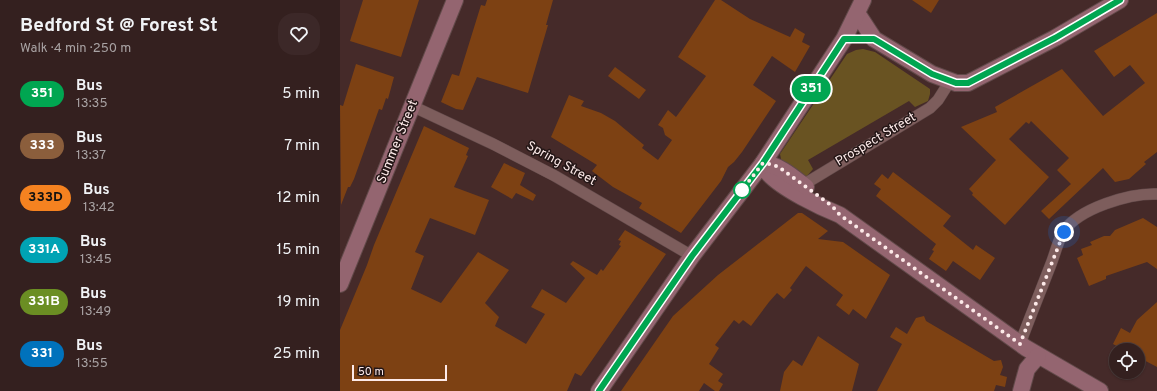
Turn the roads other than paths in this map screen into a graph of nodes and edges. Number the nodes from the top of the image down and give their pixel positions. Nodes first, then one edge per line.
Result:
1 (455, 0) edge
2 (1120, 0) edge
3 (860, 7) edge
4 (844, 39) junction
5 (874, 39) junction
6 (953, 82) junction
7 (412, 106) junction
8 (763, 163) junction
9 (800, 189) junction
10 (1157, 194) edge
11 (692, 256) junction
12 (340, 284) edge
13 (1020, 344) junction
14 (1038, 356) junction
15 (599, 391) edge
16 (1020, 391) edge
17 (1100, 391) edge

1 - 7 main road, Summer Street
2 - 6 main road
3 - 4 main road
3 - 5 main road
4 - 5 main road
4 - 8 main road
5 - 6 main road
6 - 9 street, Prospect Street
7 - 11 street, Spring Street
7 - 12 main road, Summer Street
8 - 9 main road
8 - 11 main road
9 - 13 main road
10 - 13 street
11 - 15 main road
13 - 14 main road
14 - 16 main road
14 - 17 main road

